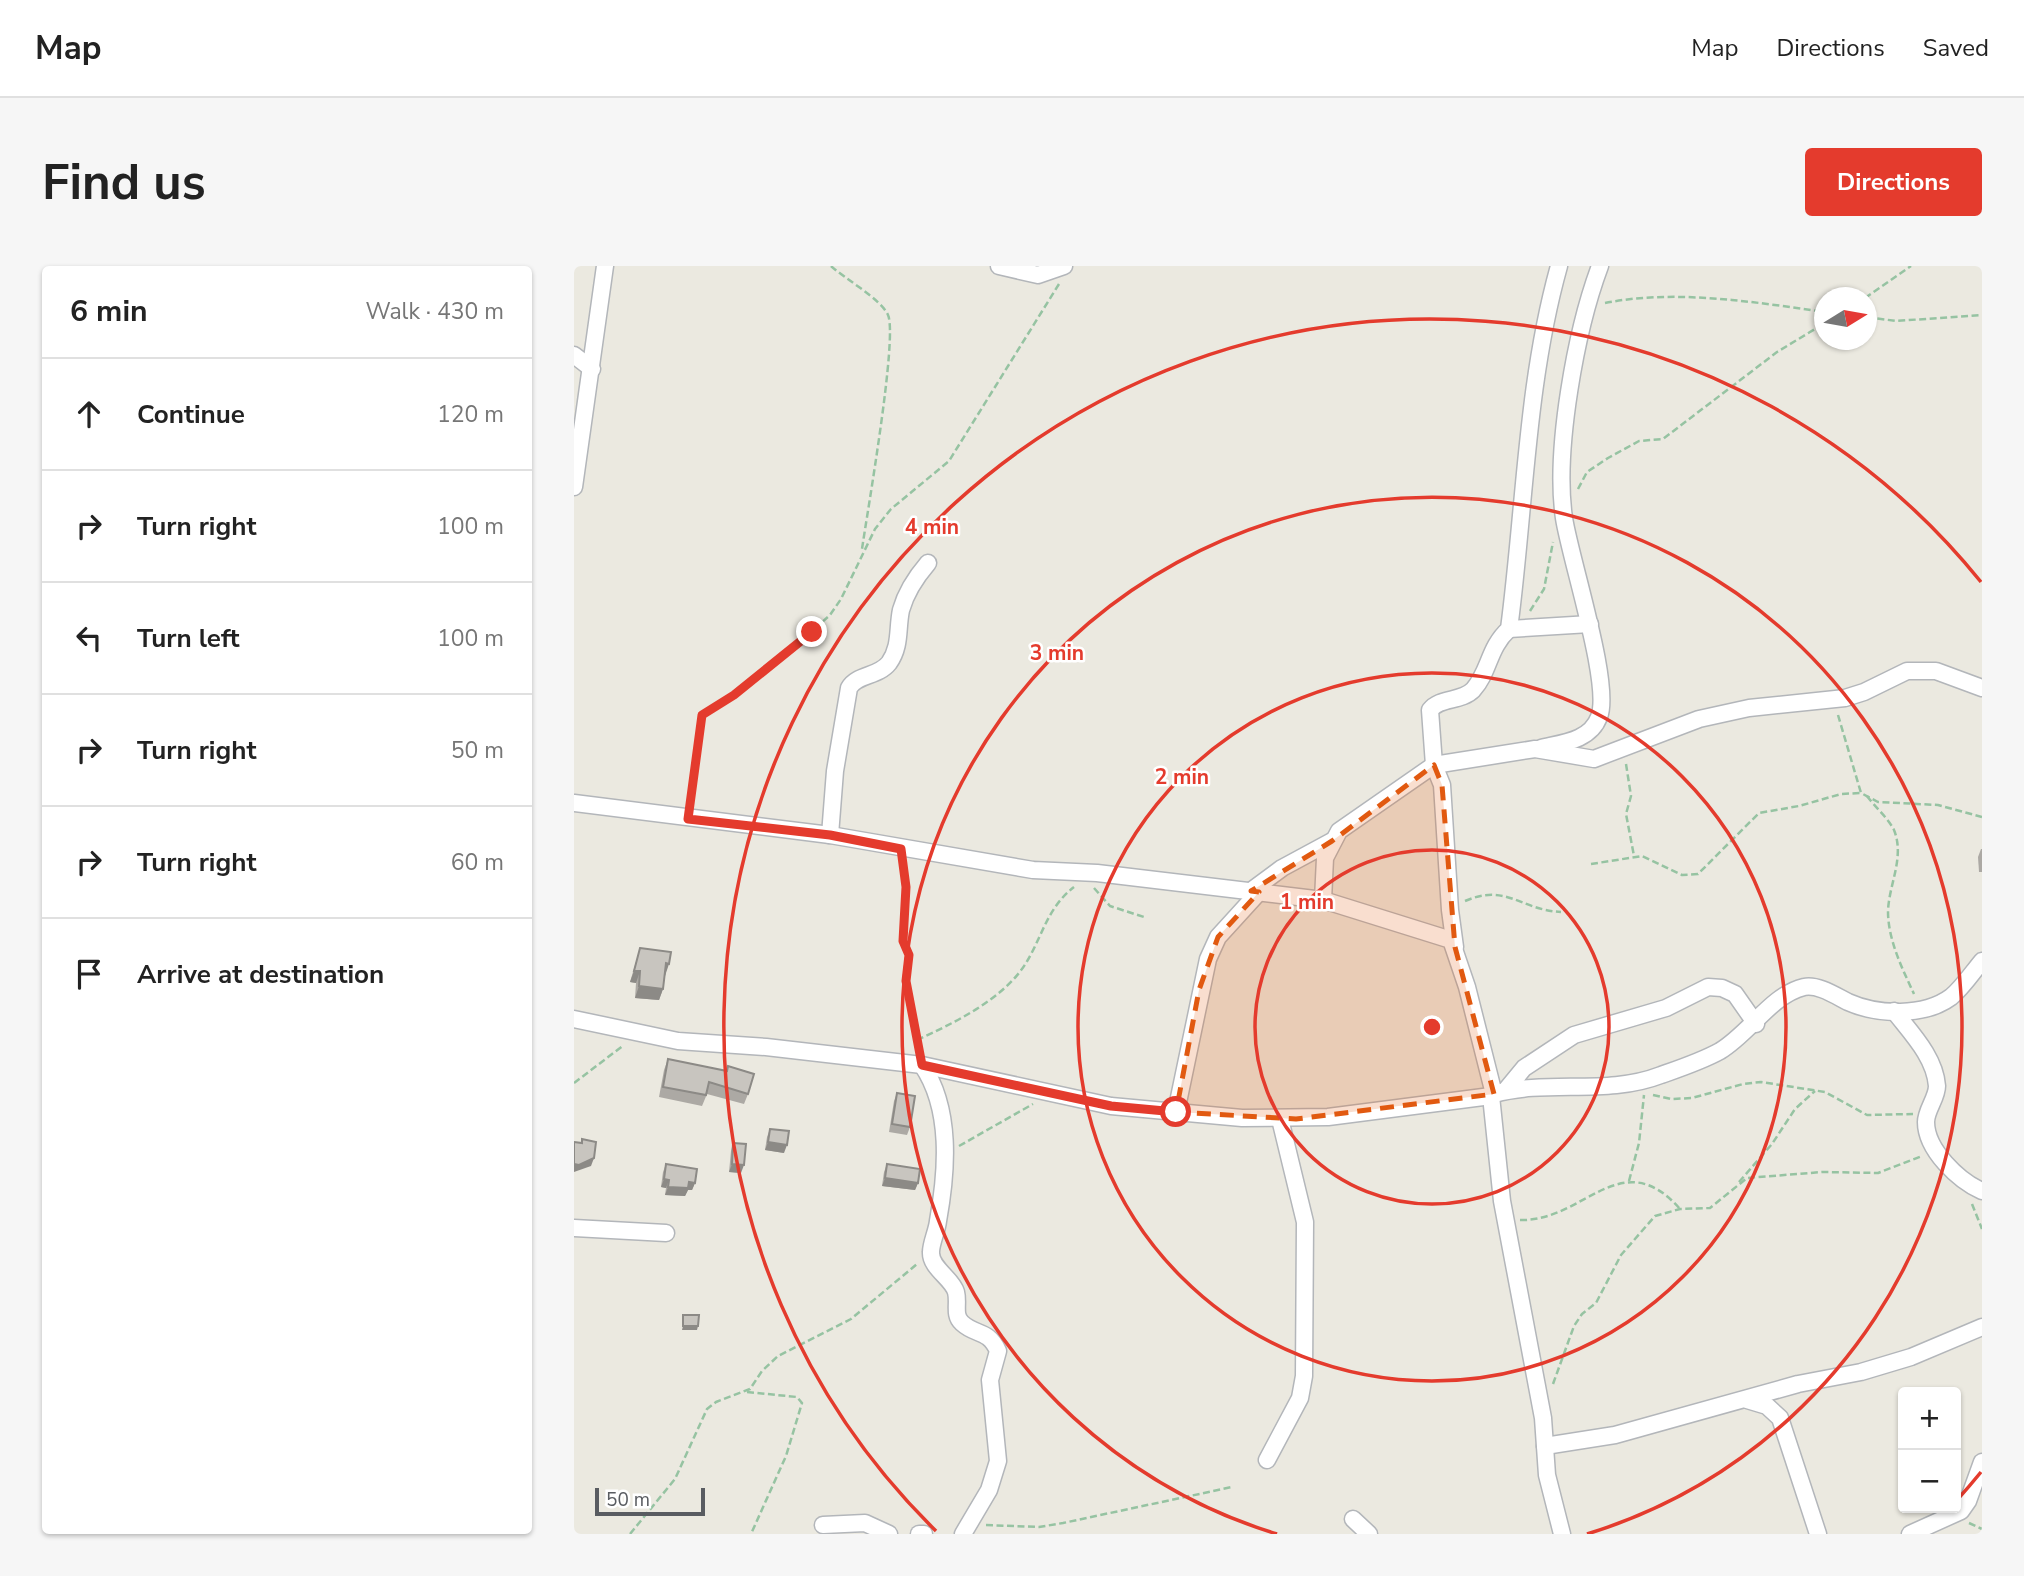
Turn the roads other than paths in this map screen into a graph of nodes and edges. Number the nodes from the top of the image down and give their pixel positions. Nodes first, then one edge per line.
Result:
1 (605, 266) edge
2 (999, 266) edge
3 (1559, 266) edge
4 (1600, 266) edge
5 (1064, 270) edge
6 (574, 355) edge
7 (592, 369) junction
8 (574, 487) edge
9 (928, 563) dead end
10 (1590, 624) junction
11 (1513, 628) junction
12 (1982, 688) edge
13 (1535, 750) junction
14 (1434, 765) junction
15 (574, 803) edge
16 (830, 835) junction
17 (1332, 841) junction
18 (1255, 891) junction
19 (1323, 900) junction
20 (1455, 947) junction
21 (1982, 961) edge
22 (1894, 1011) junction
23 (574, 1019) edge
24 (1756, 1024) junction
25 (922, 1065) junction
26 (1497, 1094) junction
27 (1176, 1112) junction
28 (1280, 1119) junction
29 (1982, 1191) edge
30 (574, 1228) edge
31 (666, 1233) dead end
32 (1982, 1327) edge
33 (1747, 1400) junction
34 (1545, 1446) junction
35 (1267, 1460) dead end
36 (1982, 1462) edge
37 (1353, 1519) dead end
38 (823, 1525) dead end
39 (966, 1529) edge
40 (889, 1534) edge
41 (919, 1534) edge
42 (924, 1534) edge
43 (1369, 1534) edge
44 (1562, 1534) edge
45 (1818, 1534) edge
46 (1910, 1534) edge

1 - 7 street
2 - 5 street
3 - 11 street
4 - 10 street
6 - 7 street
7 - 8 street
9 - 16 street
10 - 11 street
10 - 13 street
11 - 14 street
12 - 13 street
13 - 14 street
14 - 17 street
14 - 20 street
15 - 16 street
16 - 18 street
17 - 18 street
17 - 19 street
18 - 19 street
18 - 27 street
19 - 20 street
20 - 26 street
21 - 22 street
22 - 24 street
22 - 29 street
23 - 25 street
24 - 26 street
24 - 26 street
25 - 27 street
25 - 39 street
26 - 28 street
26 - 34 street
27 - 28 street
28 - 35 street
30 - 31 street
32 - 33 street
33 - 34 street
33 - 45 street
34 - 44 street
36 - 46 street
37 - 43 street
38 - 40 street
41 - 42 street

